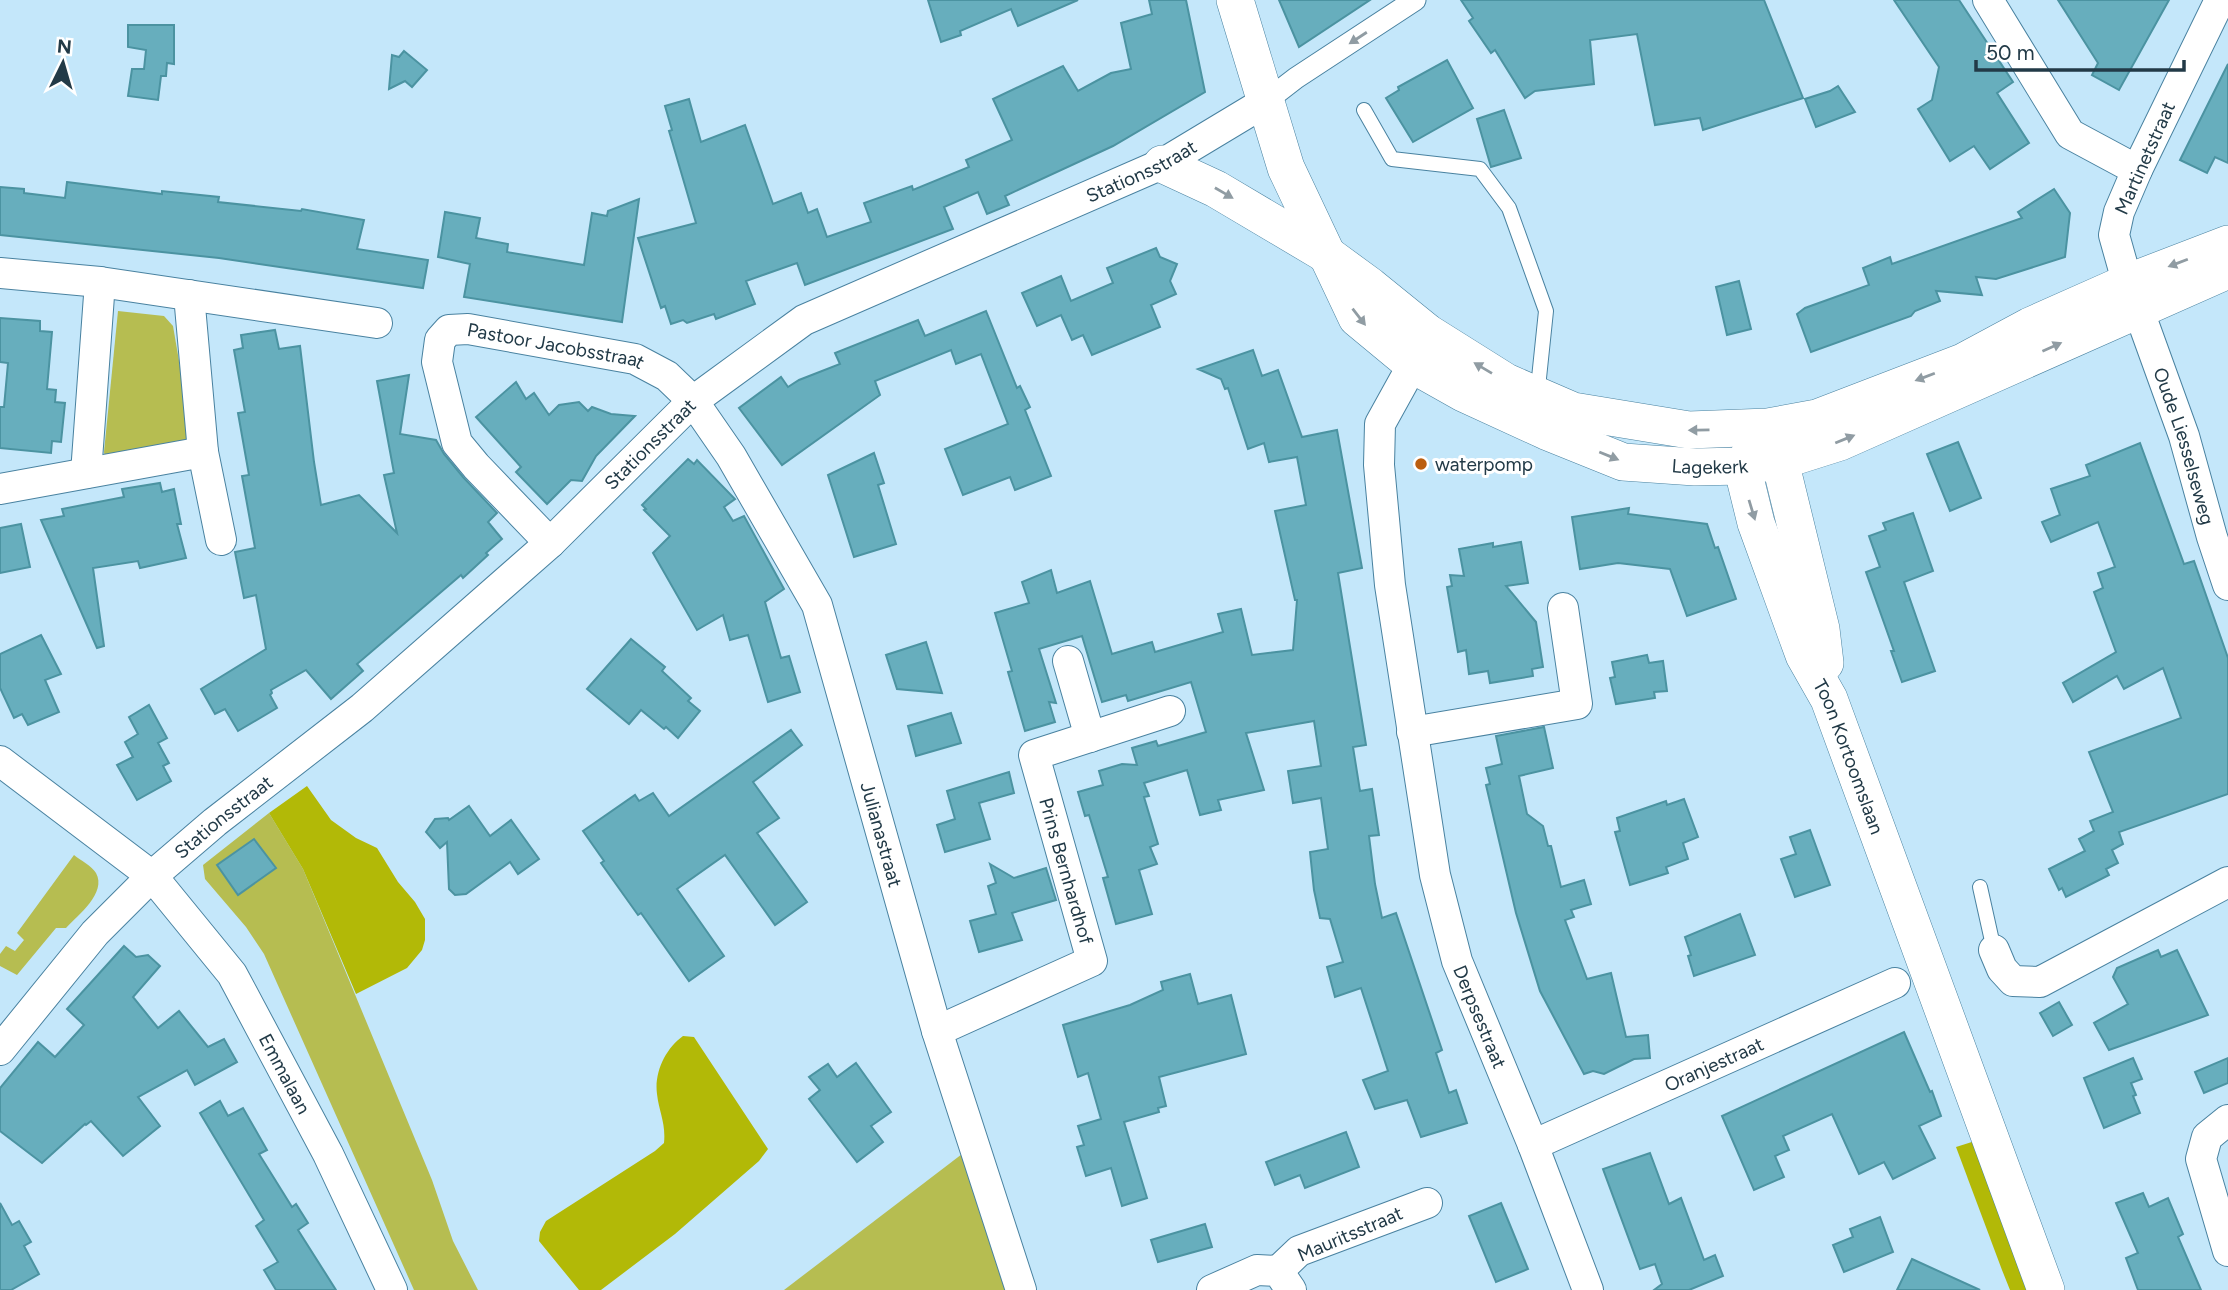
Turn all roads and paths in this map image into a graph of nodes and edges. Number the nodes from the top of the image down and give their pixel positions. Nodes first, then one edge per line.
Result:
1 (1235, 0) edge
2 (1415, 0) edge
3 (1987, 0) edge
4 (2220, 0) edge
5 (1265, 102) junction
6 (1364, 110) dead end
7 (1162, 164) junction
8 (2137, 170) junction
9 (2228, 244) edge
10 (1329, 256) junction
11 (2228, 270) edge
12 (0, 273) edge
13 (100, 282) junction
14 (189, 295) junction
15 (2134, 295) junction
16 (377, 323) dead end
17 (1415, 366) junction
18 (1534, 394) junction
19 (693, 401) junction
20 (1768, 426) junction
21 (203, 452) junction
22 (1780, 461) junction
23 (1742, 466) junction
24 (86, 473) junction
25 (0, 489) edge
26 (221, 540) dead end
27 (550, 543) junction
28 (2228, 586) edge
29 (1563, 608) dead end
30 (1068, 662) dead end
31 (1829, 699) junction
32 (1170, 711) dead end
33 (1412, 732) junction
34 (1090, 737) junction
35 (0, 761) edge
36 (152, 876) junction
37 (2228, 882) edge
38 (1980, 887) dead end
39 (1994, 950) joint
40 (1895, 983) dead end
41 (937, 1031) junction
42 (0, 1050) edge
43 (2228, 1120) edge
44 (1533, 1145) junction
45 (1427, 1203) dead end
46 (2228, 1251) edge
47 (1284, 1280) edge
48 (392, 1290) edge
49 (1021, 1290) edge
50 (1212, 1290) edge
51 (1588, 1290) edge
52 (2046, 1290) edge

1 - 5 street, Lagekerk
2 -> 5 street, Stationsstraat
3 - 8 street
4 - 8 street, Martinetstraat
5 - 7 street, Stationsstraat
5 - 10 street, Lagekerk
6 - 18 lane
7 -> 10 street
7 - 19 street, Stationsstraat
8 - 15 street, Martinetstraat
9 -> 15 street
10 -> 17 street, Lagekerk
18 -> 10 street, Lagekerk
11 - 15 street
12 - 13 street
13 - 14 street
13 - 24 street
14 - 16 street
14 - 21 street
15 -> 20 street, Lagekerk
22 -> 15 street, Lagekerk
15 - 28 street, Oude Liesselseweg
17 -> 23 street, Lagekerk
17 - 33 street, Derpsestraat
20 -> 18 street, Lagekerk
19 - 27 street, Stationsstraat
19 - 27 street, Pastoor Jacobsstraat
19 - 41 street, Julianastraat
20 - 22 street
20 - 23 street
21 - 24 street
21 - 26 street
22 - 23 street, Lagekerk
22 - 31 street
23 -> 31 street, Toon Kortoomslaan
24 - 25 street
27 - 36 street, Stationsstraat
29 - 33 street
30 - 34 street
31 - 52 street, Toon Kortoomslaan
32 - 34 street, Prins Bernhardhof
33 - 44 street, Derpsestraat
34 - 41 street, Prins Bernhardhof
35 - 36 street, Emmalaan
36 - 42 street, Stationsstraat
36 - 48 street, Emmalaan
37 - 39 street
38 - 39 lane
40 - 44 street, Oranjestraat
41 - 49 street, Julianastraat
43 - 46 street
44 - 51 street, Derpsestraat
45 - 47 street, Mauritsstraat
47 - 50 street, Mauritsstraat

